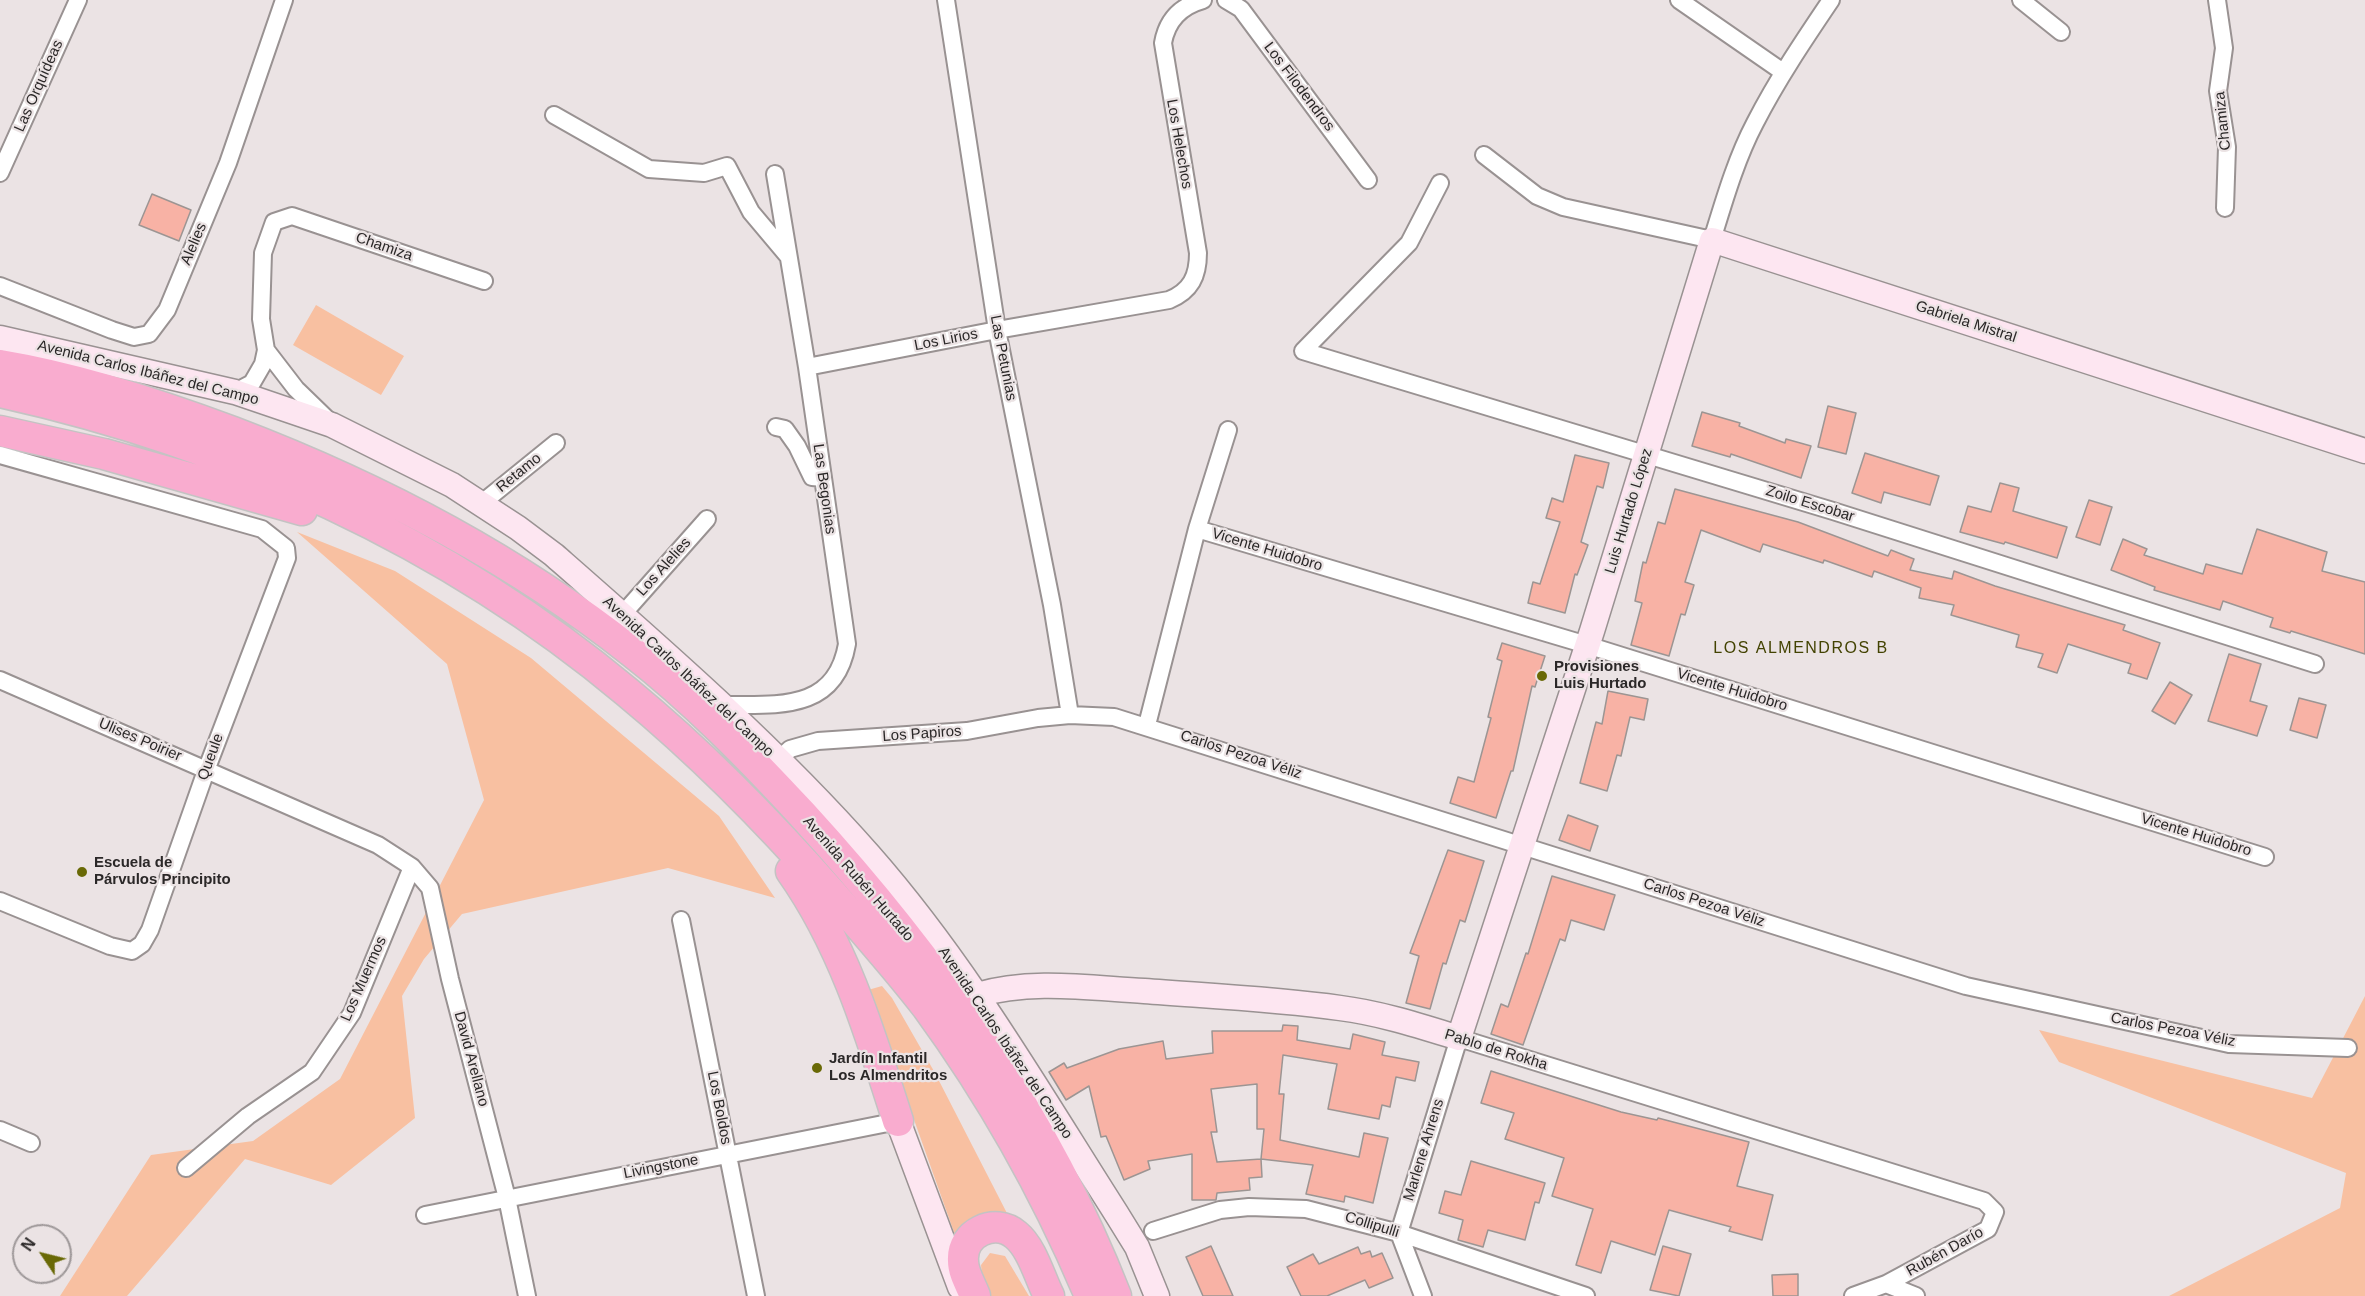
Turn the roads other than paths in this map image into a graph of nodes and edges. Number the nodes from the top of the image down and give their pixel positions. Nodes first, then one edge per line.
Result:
1 (78, 0) edge
2 (284, 0) edge
3 (946, 0) edge
4 (1203, 0) edge
5 (1226, 0) edge
6 (1679, 0) edge
7 (1831, 0) edge
8 (2021, 0) edge
9 (2217, 0) edge
10 (2061, 32) dead end
11 (1783, 72) junction
12 (554, 116) dead end
13 (1484, 155) dead end
14 (0, 173) edge
15 (775, 174) dead end
16 (1368, 180) dead end
17 (1440, 183) dead end
18 (2225, 208) dead end
19 (1712, 240) junction
20 (788, 256) junction
21 (484, 281) dead end
22 (0, 286) edge
23 (1189, 288) joint
24 (997, 330) junction
25 (0, 338) edge
26 (266, 350) junction
27 (0, 365) edge
28 (807, 367) junction
29 (0, 392) edge
30 (235, 392) junction
31 (332, 425) junction
32 (776, 427) dead end
33 (1228, 430) dead end
34 (0, 431) edge
35 (556, 443) dead end
36 (2365, 451) edge
37 (1646, 453) junction
38 (0, 455) edge
39 (823, 478) junction
40 (482, 503) junction
41 (707, 519) dead end
42 (1197, 529) junction
43 (428, 556) junction
44 (490, 556) joint
45 (622, 615) junction
46 (1587, 645) junction
47 (2315, 664) dead end
48 (0, 681) edge
49 (718, 705) junction
50 (1070, 715) junction
51 (1147, 725) junction
52 (778, 760) junction
53 (207, 768) junction
54 (717, 772) junction
55 (378, 845) joint
56 (1522, 845) junction
57 (2265, 857) dead end
58 (412, 867) junction
59 (0, 901) edge
60 (681, 920) dead end
61 (977, 995) junction
62 (1459, 1038) junction
63 (2348, 1048) dead end
64 (898, 1121) junction
65 (0, 1130) edge
66 (31, 1143) dead end
67 (728, 1154) junction
68 (186, 1168) dead end
69 (507, 1198) junction
70 (1995, 1212) joint
71 (425, 1215) dead end
72 (1153, 1231) dead end
73 (1399, 1233) junction
74 (1886, 1284) junction
75 (527, 1296) edge
76 (756, 1296) edge
77 (963, 1296) edge
78 (975, 1296) edge
79 (1049, 1296) edge
80 (1090, 1296) edge
81 (1116, 1296) edge
82 (1157, 1296) edge
83 (1423, 1296) edge
84 (1586, 1296) edge
85 (1853, 1296) edge
86 (1916, 1296) edge

1 - 14 street, Las Orquídeas
2 - 22 street, Alelies
3 - 24 street, Las Petunias
4 - 23 street, Los Helechos
5 - 16 street, Los Filodendros
6 - 11 street
7 - 11 street, Luis Hurtado López
8 - 10 street
9 - 18 street, Chamiza
11 - 19 street, Luis Hurtado López
12 - 20 street
13 - 19 street, Gabriela Mistral
15 - 20 street, Las Begonias
17 - 37 street, Zoilo Escobar
19 - 36 street, Gabriela Mistral
19 - 37 street, Luis Hurtado López
20 - 28 street, Las Begonias
21 - 26 street, Chamiza
23 - 24 street, Los Lirios
24 - 28 street, Los Lirios
24 - 50 street, Las Petunias
25 - 30 street, Avenida Carlos Ibáñez del Campo
26 - 30 street
26 - 31 street
27 - 44 highway, Avenida Carlos Ibáñez del Campo
28 - 39 street, Las Begonias
29 - 43 highway
30 - 31 street, Avenida Carlos Ibáñez del Campo
31 - 40 street, Avenida Carlos Ibáñez del Campo
32 - 39 street
33 - 42 street
34 - 43 highway
35 - 40 street, Retamo
37 - 46 street, Luis Hurtado López
37 - 47 street, Zoilo Escobar
38 - 53 street, Queule
39 - 49 street, Las Begonias
40 - 45 street, Avenida Carlos Ibáñez del Campo
41 - 45 street, Los Alelies
42 - 46 street, Vicente Huidobro
42 - 51 street
43 - 54 highway, Avenida Rubén Hurtado
44 - 81 highway, Avenida Rubén Hurtado
45 - 49 street, Avenida Carlos Ibáñez del Campo
46 - 56 street, Luis Hurtado López
46 - 57 street, Vicente Huidobro
48 - 53 street, Ulises Poirier
49 - 52 street, Avenida Carlos Ibáñez del Campo
50 - 51 street, Carlos Pezoa Véliz
50 - 52 street, Los Papiros
51 - 56 street, Carlos Pezoa Véliz
52 - 61 street, Avenida Carlos Ibáñez del Campo
53 - 55 street, Ulises Poirier
53 - 59 street, Queule
54 - 64 highway
54 - 80 highway, Avenida Rubén Hurtado
55 - 58 street, David Arellano
56 - 62 street, Luis Hurtado López
56 - 63 street, Carlos Pezoa Véliz
58 - 68 street, Los Muermos
58 - 69 street, David Arellano
60 - 67 street, Los Boldos
61 - 62 street, Pablo de Rokha
61 - 82 street, Avenida Carlos Ibáñez del Campo
62 - 70 street, Pablo de Rokha
62 - 73 street, Marlene Ahrens
64 - 67 street, Livingstone
64 - 77 street
65 - 66 street
67 - 69 street, Livingstone
67 - 76 street, Los Boldos
69 - 71 street, Livingstone
69 - 75 street, David Arellano
70 - 74 street, Rubén Darío
72 - 73 street, Collipulli
73 - 83 street
73 - 84 street, Collipulli
74 - 85 street, Rubén Darío
74 - 86 street
78 - 79 highway

